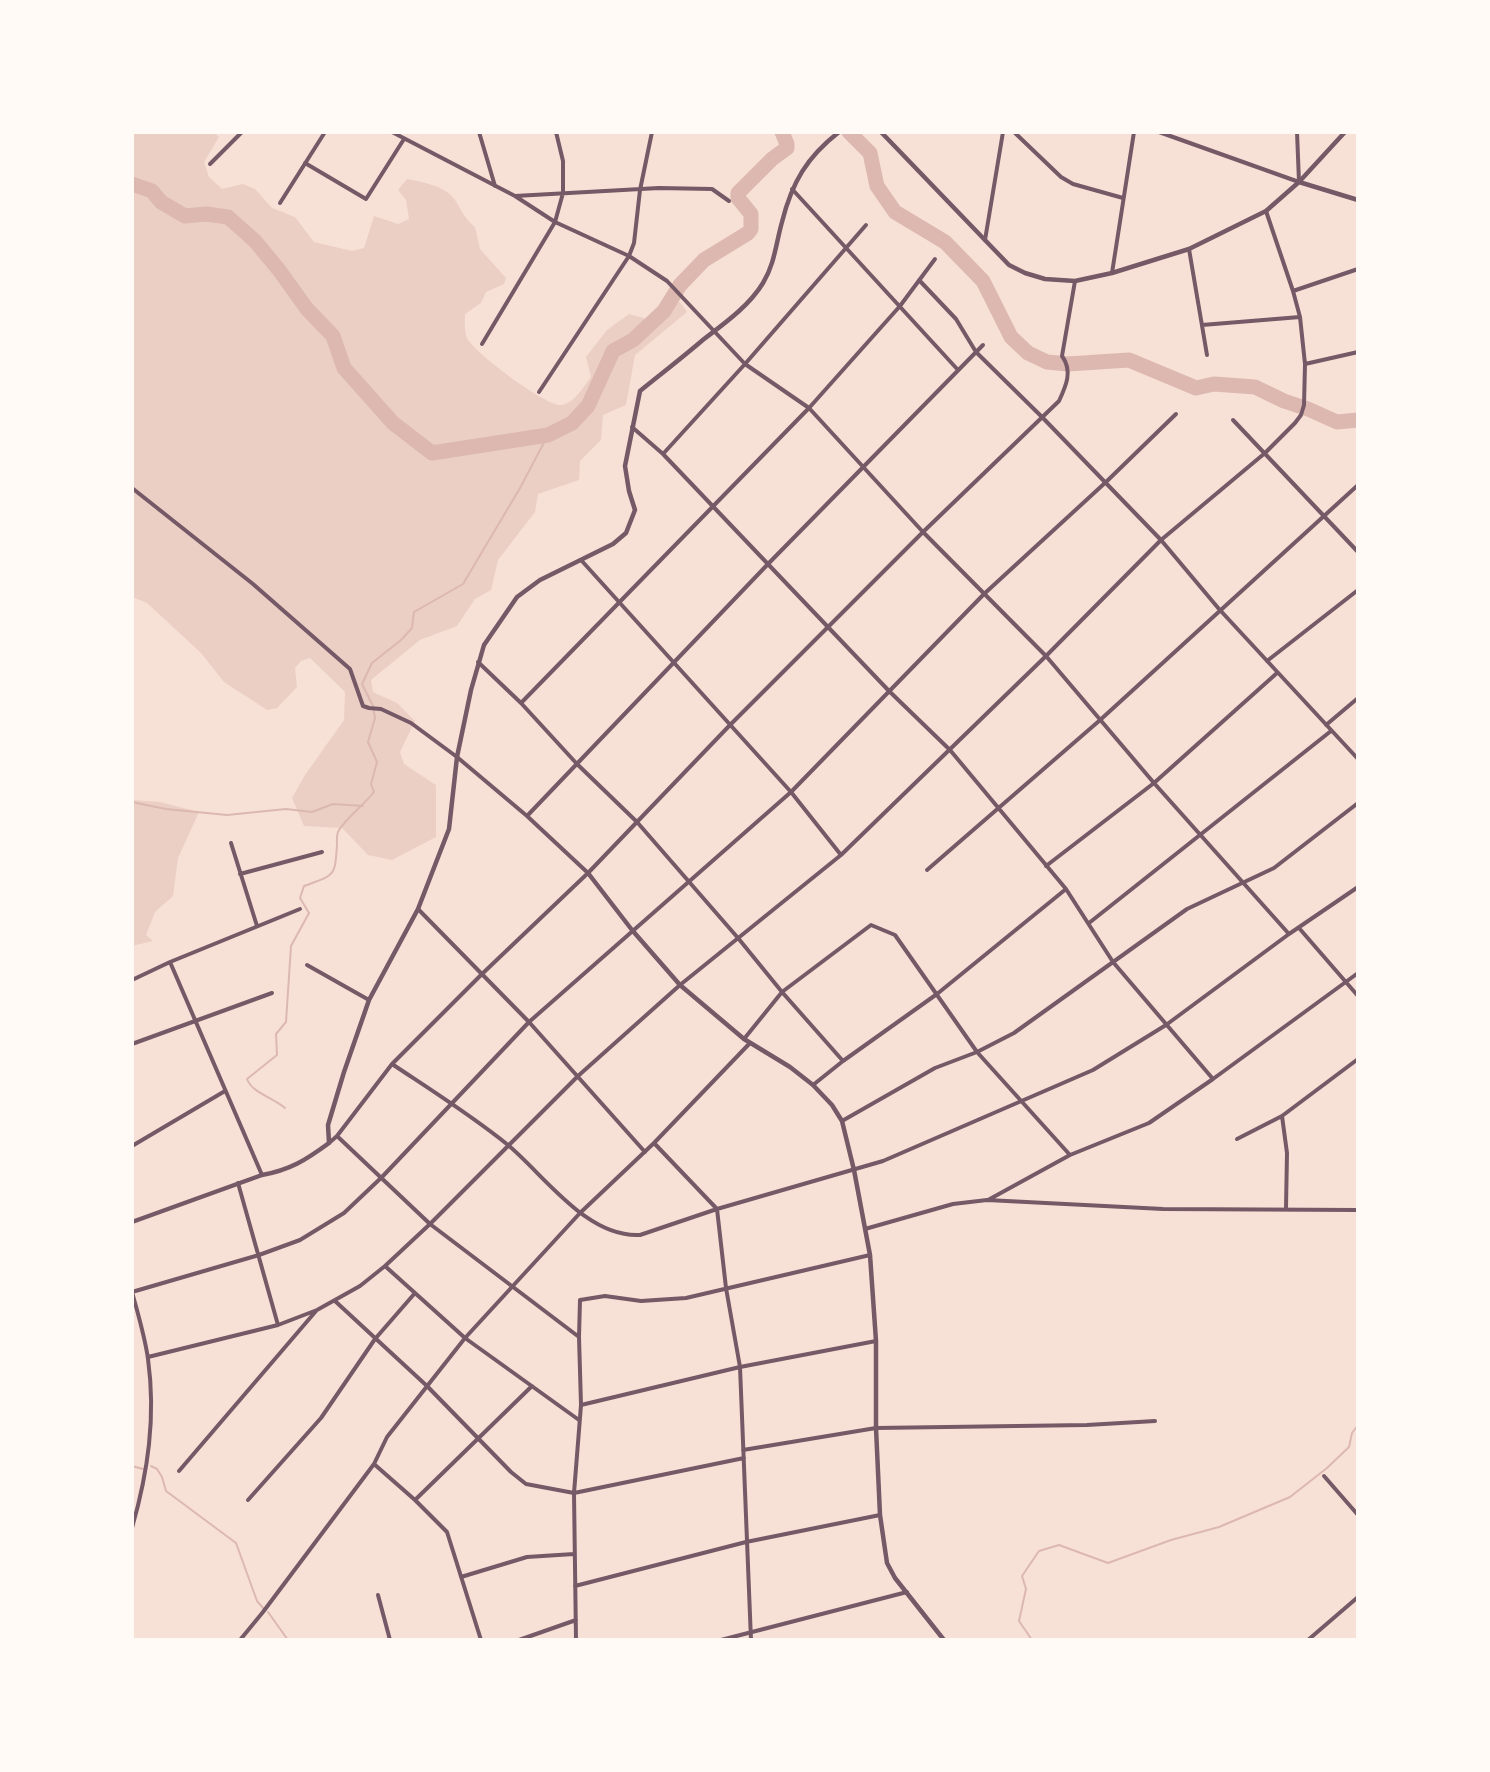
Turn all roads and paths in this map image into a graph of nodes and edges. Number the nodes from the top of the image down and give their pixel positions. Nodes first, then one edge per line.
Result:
1 (242, 132) edge
2 (326, 132) edge
3 (392, 132) edge
4 (479, 132) edge
5 (556, 132) edge
6 (652, 132) edge
7 (839, 132) edge
8 (1003, 132) edge
9 (1014, 132) edge
10 (1134, 132) edge
11 (1159, 132) edge
12 (1297, 132) edge
13 (1344, 132) edge
14 (884, 133) edge
15 (404, 140) junction
16 (305, 163) junction
17 (210, 164) dead end
18 (1299, 182) junction
19 (495, 186) junction
20 (791, 189) junction
21 (640, 190) junction
22 (563, 193) junction
23 (515, 196) junction
24 (1123, 198) junction
25 (1358, 200) edge
26 (729, 201) dead end
27 (280, 203) dead end
28 (1266, 211) junction
29 (555, 222) junction
30 (866, 225) dead end
31 (985, 240) junction
32 (845, 249) junction
33 (1189, 249) junction
34 (629, 256) junction
35 (935, 259) dead end
36 (1358, 269) edge
37 (1112, 273) junction
38 (919, 280) junction
39 (1076, 281) junction
40 (1293, 291) junction
41 (900, 306) junction
42 (1300, 317) junction
43 (1202, 325) junction
44 (715, 331) junction
45 (482, 344) dead end
46 (983, 345) dead end
47 (976, 352) junction
48 (1358, 352) edge
49 (1207, 355) dead end
50 (745, 364) junction
51 (1305, 364) junction
52 (958, 370) junction
53 (539, 392) dead end
54 (809, 408) junction
55 (1176, 414) dead end
56 (1042, 417) junction
57 (1233, 420) dead end
58 (632, 426) junction
59 (1265, 453) junction
60 (663, 454) junction
61 (863, 467) junction
62 (1106, 482) junction
63 (1358, 485) edge
64 (132, 488) edge
65 (713, 506) junction
66 (1325, 515) junction
67 (923, 532) junction
68 (1161, 540) junction
69 (1358, 552) edge
70 (581, 560) junction
71 (768, 564) junction
72 (1358, 590) edge
73 (984, 594) junction
74 (620, 602) junction
75 (1219, 609) junction
76 (829, 627) junction
77 (1046, 656) junction
78 (1267, 661) junction
79 (478, 662) junction
80 (673, 664) junction
81 (1277, 673) junction
82 (889, 691) junction
83 (1358, 698) edge
84 (521, 703) junction
85 (1099, 721) junction
86 (730, 725) junction
87 (1326, 725) junction
88 (1331, 731) junction
89 (950, 750) junction
90 (457, 757) junction
91 (1358, 759) edge
92 (577, 764) junction
93 (1154, 783) junction
94 (791, 792) junction
95 (1358, 803) edge
96 (999, 807) junction
97 (527, 816) junction
98 (637, 822) junction
99 (1199, 835) junction
100 (231, 843) dead end
101 (322, 852) dead end
102 (841, 855) junction
103 (1046, 866) junction
104 (927, 870) dead end
105 (588, 873) junction
106 (240, 874) junction
107 (690, 881) junction
108 (1243, 884) junction
109 (1358, 887) edge
110 (1066, 890) junction
111 (300, 909) dead end
112 (418, 909) junction
113 (1089, 923) junction
114 (257, 926) junction
115 (1299, 928) junction
116 (632, 930) junction
117 (1289, 934) junction
118 (738, 938) junction
119 (170, 962) junction
120 (1113, 962) junction
121 (307, 965) dead end
122 (1358, 973) edge
123 (482, 974) junction
124 (132, 980) edge
125 (1346, 982) junction
126 (680, 985) junction
127 (782, 992) junction
128 (272, 993) dead end
129 (937, 994) junction
130 (1358, 996) edge
131 (369, 1000) junction
132 (195, 1021) junction
133 (529, 1022) junction
134 (1166, 1025) junction
135 (744, 1039) junction
136 (750, 1043) junction
137 (132, 1044) edge
138 (977, 1052) junction
139 (1358, 1059) edge
140 (843, 1061) junction
141 (392, 1064) junction
142 (578, 1076) junction
143 (1213, 1079) junction
144 (813, 1085) junction
145 (225, 1091) junction
146 (1022, 1102) junction
147 (451, 1103) junction
148 (1282, 1116) junction
149 (842, 1121) junction
150 (337, 1136) junction
151 (1237, 1138) dead end
152 (329, 1143) junction
153 (654, 1143) junction
154 (132, 1146) edge
155 (509, 1146) junction
156 (645, 1152) junction
157 (1070, 1155) junction
158 (854, 1170) junction
159 (262, 1175) junction
160 (382, 1176) junction
161 (238, 1183) junction
162 (987, 1200) junction
163 (1286, 1208) junction
164 (717, 1209) junction
165 (1358, 1210) edge
166 (580, 1213) junction
167 (132, 1222) edge
168 (430, 1224) junction
169 (865, 1229) junction
170 (259, 1255) junction
171 (870, 1256) junction
172 (384, 1266) junction
173 (512, 1287) junction
174 (726, 1288) junction
175 (132, 1292) edge
176 (415, 1293) junction
177 (334, 1301) junction
178 (317, 1310) junction
179 (135, 1313) edge
180 (278, 1325) junction
181 (579, 1337) junction
182 (465, 1338) junction
183 (375, 1339) junction
184 (876, 1341) junction
185 (148, 1358) junction
186 (740, 1367) junction
187 (427, 1386) junction
188 (532, 1386) junction
189 (580, 1405) junction
190 (580, 1420) junction
191 (1155, 1420) dead end
192 (876, 1428) junction
193 (479, 1439) junction
194 (743, 1450) junction
195 (744, 1458) junction
196 (374, 1464) junction
197 (179, 1471) dead end
198 (1324, 1476) dead end
199 (573, 1493) junction
200 (248, 1500) dead end
201 (415, 1500) junction
202 (1356, 1508) edge
203 (880, 1515) junction
204 (1358, 1515) edge
205 (132, 1528) edge
206 (746, 1542) junction
207 (574, 1554) junction
208 (461, 1577) junction
209 (575, 1586) junction
210 (907, 1592) junction
211 (378, 1595) dead end
212 (1358, 1597) edge
213 (576, 1620) junction
214 (751, 1634) junction
215 (240, 1640) edge
216 (390, 1640) edge
217 (481, 1640) edge
218 (519, 1640) edge
219 (576, 1640) edge
220 (721, 1640) edge
221 (751, 1640) edge
222 (944, 1640) edge
223 (1308, 1640) edge

1 - 17 street
2 - 16 street
3 - 15 street
4 - 19 street
5 - 22 street
6 - 21 street
7 - 20 street
8 - 31 street
9 - 24 street
10 - 24 street
11 - 18 street
12 - 18 street
13 - 18 street
14 - 31 street
15 - 16 street
15 - 19 street
16 - 27 street
18 - 25 street
18 - 28 street
19 - 23 street
20 - 32 street
20 - 44 street
21 - 22 street
21 - 26 street
21 - 34 street
22 - 23 street
22 - 29 street
23 - 29 street
24 - 37 street
28 - 33 street
28 - 40 street
29 - 34 street
29 - 45 street
30 - 32 street
31 - 39 street
32 - 41 street
32 - 50 street
33 - 37 street
33 - 43 street
34 - 44 street
34 - 53 street
35 - 38 street
36 - 40 street
37 - 39 street
38 - 41 street
38 - 47 street
39 - 56 street
40 - 42 street
41 - 52 street
41 - 54 street
42 - 43 street
42 - 51 street
43 - 49 street
44 - 50 street
44 - 58 street
46 - 47 street
47 - 52 street
47 - 56 street
48 - 51 street
50 - 54 street
50 - 60 street
51 - 59 street
52 - 61 street
54 - 61 street
54 - 65 street
55 - 62 street
56 - 62 street
56 - 67 street
57 - 59 street
58 - 60 street
58 - 70 street
59 - 66 street
59 - 68 street
60 - 65 street
61 - 67 street
61 - 71 street
62 - 68 street
62 - 73 street
63 - 66 street
64 - 90 street
65 - 71 street
65 - 74 street
66 - 69 street
66 - 75 street
67 - 73 street
67 - 76 street
68 - 75 street
68 - 77 street
70 - 74 street
70 - 79 street
71 - 76 street
71 - 80 street
72 - 78 street
73 - 77 street
73 - 82 street
74 - 80 street
74 - 84 street
75 - 78 street
75 - 85 street
76 - 82 street
76 - 86 street
77 - 85 street
77 - 89 street
78 - 81 street
79 - 84 street
79 - 90 street
80 - 86 street
80 - 92 street
81 - 87 street
81 - 93 street
82 - 89 street
82 - 94 street
83 - 87 street
84 - 92 street
85 - 93 street
85 - 96 street
86 - 94 street
86 - 98 street
87 - 88 street
88 - 91 street
88 - 99 street
89 - 96 street
89 - 102 street
90 - 97 street
90 - 112 street
92 - 97 street
92 - 98 street
93 - 99 street
93 - 103 street
94 - 102 street
94 - 107 street
95 - 108 street
96 - 103 street
96 - 104 street
97 - 105 street
98 - 105 street
98 - 107 street
99 - 108 street
99 - 113 street
100 - 106 street
101 - 106 street
102 - 118 street
103 - 110 street
105 - 116 street
105 - 123 street
106 - 114 street
107 - 116 street
107 - 118 street
108 - 117 street
108 - 120 street
109 - 115 street
110 - 113 street
110 - 129 street
111 - 114 street
112 - 123 street
112 - 131 street
113 - 120 street
114 - 119 street
115 - 117 street
115 - 125 street
116 - 126 street
116 - 133 street
117 - 134 street
118 - 126 street
118 - 127 street
119 - 124 street
119 - 132 street
120 - 134 street
120 - 138 street
121 - 131 street
122 - 125 street
123 - 133 street
123 - 141 street
125 - 130 street
125 - 143 street
126 - 135 street
126 - 142 street
127 - 129 street
127 - 135 street
127 - 140 street
128 - 132 street
129 - 138 street
129 - 140 street
131 - 152 street
132 - 137 street
132 - 145 street
133 - 142 street
133 - 147 street
134 - 143 street
134 - 146 street
135 - 136 street
136 - 144 street
136 - 153 street
138 - 146 street
138 - 149 street
139 - 148 street
140 - 144 street
141 - 147 street
141 - 150 street
142 - 155 street
142 - 156 street
143 - 157 street
144 - 149 street
145 - 154 street
145 - 159 street
146 - 157 street
146 - 158 street
147 - 155 street
147 - 160 street
148 - 151 street
148 - 163 street
149 - 158 street
150 - 152 street
150 - 160 street
152 - 159 street
153 - 156 street
153 - 164 street
155 - 166 street
155 - 168 street
156 - 166 street
157 - 162 street
158 - 164 street
158 - 169 street
159 - 161 street
160 - 168 street
160 - 170 street
161 - 167 street
161 - 170 street
162 - 163 street
162 - 169 street
163 - 165 street
164 - 166 street
164 - 174 street
166 - 173 street
168 - 172 street
168 - 173 street
169 - 171 street
170 - 175 street
170 - 180 street
171 - 174 street
171 - 184 street
172 - 176 street
172 - 177 street
173 - 181 street
173 - 182 street
174 - 181 street
174 - 186 street
175 - 179 street
176 - 182 street
176 - 183 street
177 - 178 street
177 - 183 street
178 - 180 street
178 - 197 street
179 - 185 street
180 - 185 street
181 - 189 street
182 - 187 street
182 - 188 street
183 - 187 street
183 - 200 street
184 - 186 street
184 - 192 street
185 - 205 street
186 - 189 street
186 - 194 street
187 - 193 street
187 - 196 street
188 - 190 street
188 - 193 street
189 - 190 street
190 - 199 street
191 - 192 street
192 - 194 street
192 - 203 street
193 - 199 street
193 - 201 street
194 - 195 street
195 - 199 street
195 - 206 street
196 - 201 street
196 - 215 street
198 - 202 street
199 - 207 street
201 - 208 street
202 - 204 street
203 - 206 street
203 - 210 street
206 - 209 street
206 - 214 street
207 - 208 street
207 - 209 street
208 - 217 street
209 - 213 street
210 - 214 street
210 - 222 street
211 - 216 street
212 - 223 street
213 - 218 street
213 - 219 street
214 - 220 street
214 - 221 street

